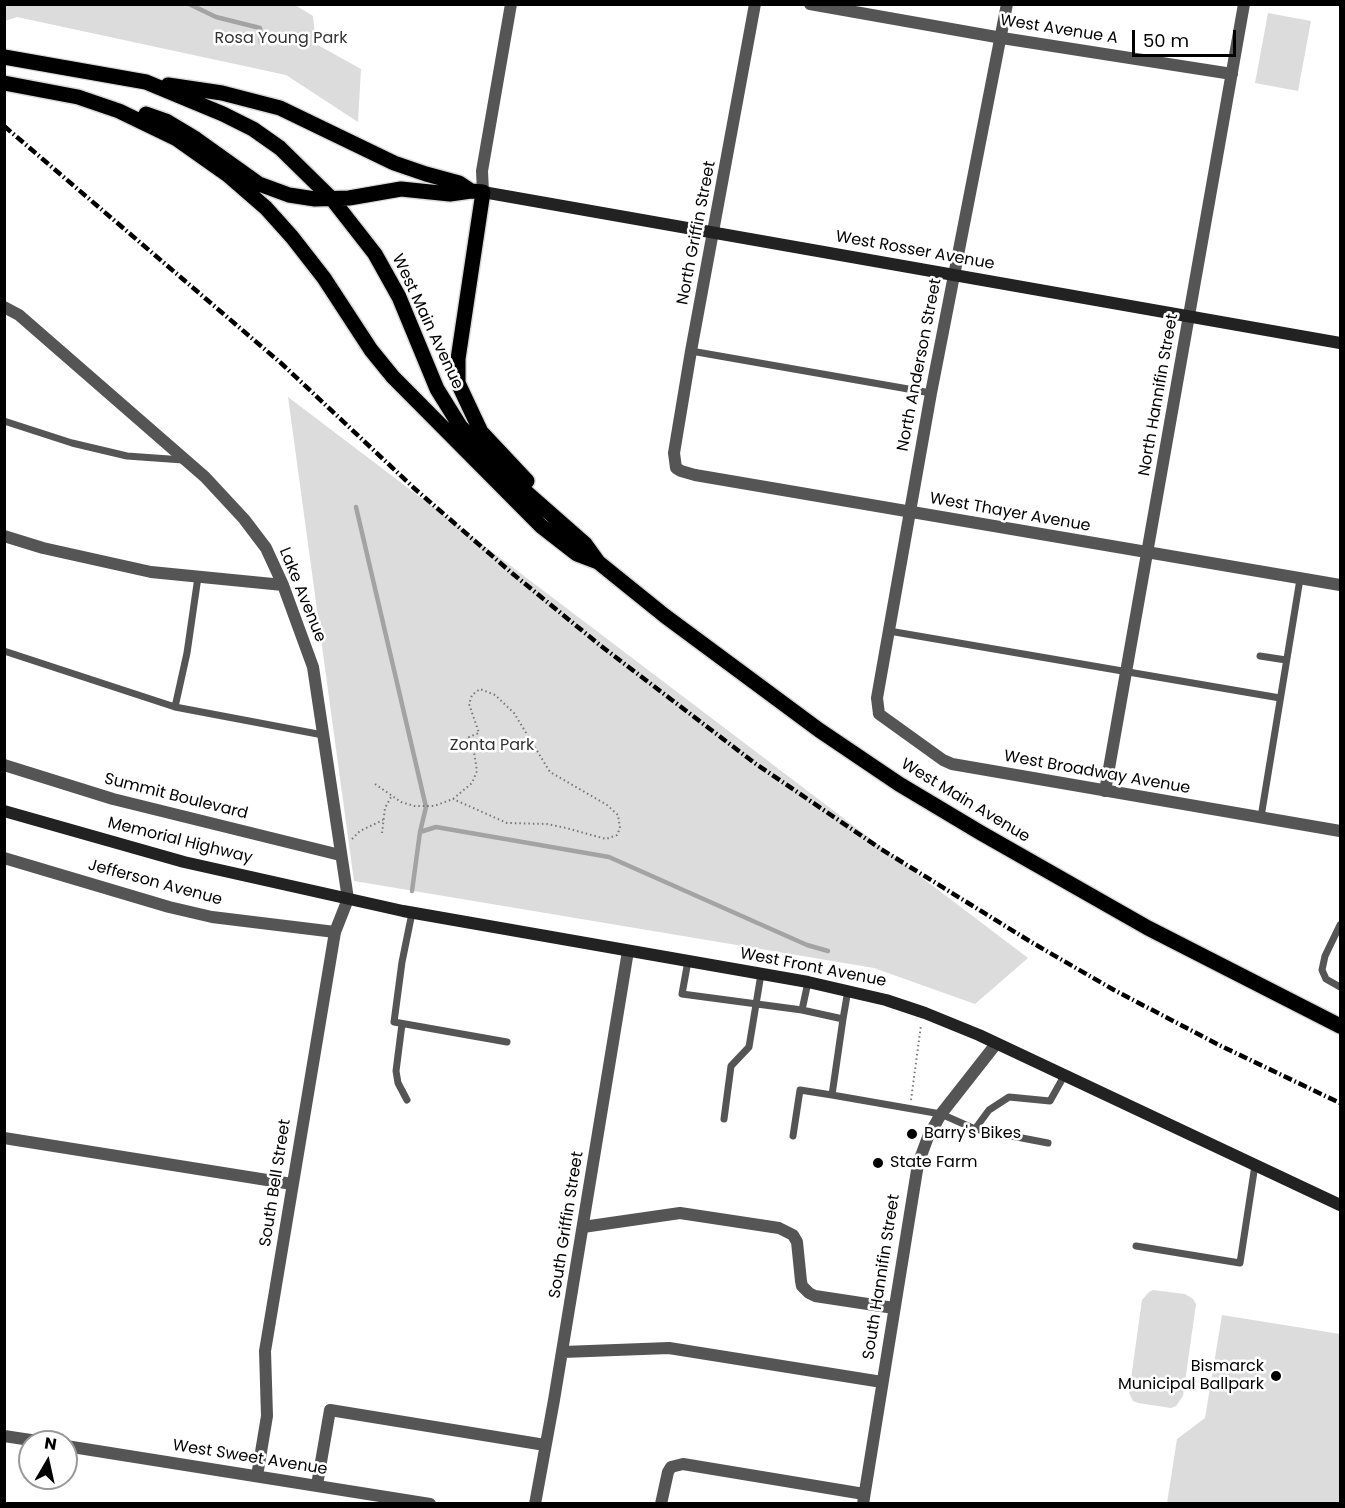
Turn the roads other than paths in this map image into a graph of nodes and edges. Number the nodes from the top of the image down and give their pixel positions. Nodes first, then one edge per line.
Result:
1 (511, 4) edge
2 (755, 4) edge
3 (810, 4) edge
4 (1007, 4) edge
5 (1244, 4) edge
6 (1002, 38) junction
7 (4, 57) edge
8 (1232, 74) junction
9 (146, 82) junction
10 (4, 83) edge
11 (102, 105) junction
12 (477, 192) junction
13 (332, 199) junction
14 (714, 233) junction
15 (954, 275) junction
16 (4, 307) edge
17 (1190, 317) junction
18 (1341, 343) edge
19 (691, 351) junction
20 (931, 393) junction
21 (4, 421) edge
22 (185, 460) junction
23 (676, 468) joint
24 (910, 512) junction
25 (558, 519) junction
26 (4, 536) edge
27 (1147, 553) junction
28 (598, 562) junction
29 (198, 577) junction
30 (1300, 579) junction
31 (283, 585) junction
32 (1341, 585) edge
33 (889, 631) junction
34 (4, 651) edge
35 (1260, 656) dead end
36 (1286, 660) junction
37 (1126, 672) junction
38 (877, 698) joint
39 (1280, 699) junction
40 (175, 707) junction
41 (323, 735) junction
42 (4, 765) edge
43 (1105, 791) junction
44 (4, 811) edge
45 (1261, 817) junction
46 (1341, 831) edge
47 (340, 855) junction
48 (4, 858) edge
49 (348, 899) junction
50 (412, 913) junction
51 (1341, 925) edge
52 (335, 932) junction
53 (628, 951) junction
54 (688, 961) junction
55 (761, 974) junction
56 (808, 982) junction
57 (1341, 987) edge
58 (848, 990) junction
59 (755, 1005) junction
60 (802, 1010) junction
61 (843, 1019) junction
62 (402, 1024) junction
63 (1341, 1026) edge
64 (507, 1042) dead end
65 (996, 1044) junction
66 (1064, 1076) junction
67 (832, 1095) junction
68 (407, 1100) dead end
69 (941, 1114) junction
70 (724, 1119) dead end
71 (975, 1129) junction
72 (793, 1136) dead end
73 (4, 1138) edge
74 (1048, 1143) dead end
75 (1255, 1165) junction
76 (292, 1184) junction
77 (1341, 1205) edge
78 (583, 1227) junction
79 (1136, 1246) dead end
80 (894, 1308) junction
81 (562, 1352) junction
82 (882, 1382) junction
83 (545, 1445) junction
84 (78, 1448) edge
85 (257, 1476) junction
86 (317, 1485) junction
87 (863, 1499) edge
88 (430, 1503) edge
89 (535, 1503) edge
90 (661, 1503) edge

1 - 12 street
2 - 14 street, North Griffin Street
3 - 6 street, West Avenue A
4 - 6 street, North Anderson Street
5 - 8 street, North Hannifin Street
6 - 8 street, West Avenue A
6 - 15 street, North Anderson Street
7 - 9 main road, West Main Avenue
8 - 17 street, North Hannifin Street
9 - 12 main road
9 - 13 main road, West Main Avenue
10 - 11 main road, West Main Avenue
11 - 13 main road
11 - 28 main road, West Main Avenue
12 - 13 main road
12 - 14 street, West Rosser Avenue
12 - 25 main road
13 - 25 main road, West Main Avenue
14 - 15 street, West Rosser Avenue
14 - 19 street, North Griffin Street
15 - 17 street, West Rosser Avenue
15 - 20 street, North Anderson Street
16 - 22 street, Lake Avenue
17 - 18 street, West Rosser Avenue
17 - 27 street, North Hannifin Street
19 - 20 lane
19 - 23 street, North Griffin Street
20 - 24 street, North Anderson Street
21 - 22 lane
22 - 31 street, Lake Avenue
23 - 24 street, West Thayer Avenue
24 - 27 street, West Thayer Avenue
24 - 33 street, North Anderson Street
25 - 28 main road, West Main Avenue
26 - 29 street
27 - 30 street, West Thayer Avenue
27 - 37 street, North Hannifin Street
28 - 63 main road, West Main Avenue
29 - 31 street
29 - 40 lane
30 - 32 street, West Thayer Avenue
30 - 36 lane
31 - 41 street, Lake Avenue
33 - 37 lane
33 - 38 street, North Anderson Street
34 - 40 lane
35 - 36 lane
36 - 39 lane
37 - 39 lane
37 - 43 street, North Hannifin Street
38 - 43 street, West Broadway Avenue
39 - 45 lane
40 - 41 lane
41 - 47 street, Lake Avenue
42 - 47 street, Summit Boulevard
43 - 45 street, West Broadway Avenue
44 - 49 street, Memorial Highway
45 - 46 street, West Broadway Avenue
47 - 49 street, Lake Avenue
48 - 52 street, Jefferson Avenue
49 - 50 street, West Front Avenue
49 - 52 street, South Bell Street
50 - 53 street, West Front Avenue
50 - 62 lane
51 - 57 lane
52 - 76 street, South Bell Street
53 - 54 street, West Front Avenue
53 - 78 street, South Griffin Street
54 - 55 street, West Front Avenue
54 - 59 lane
55 - 56 street, West Front Avenue
55 - 59 lane
56 - 58 street, West Front Avenue
56 - 60 lane
58 - 61 lane
58 - 65 street, West Front Avenue
59 - 60 lane
59 - 70 lane
60 - 61 lane
61 - 67 lane
62 - 64 lane
62 - 68 lane
65 - 66 street, West Front Avenue
65 - 69 street, South Hannifin Street
66 - 71 lane
66 - 75 street, West Front Avenue
67 - 69 lane
67 - 72 lane
69 - 71 lane
69 - 80 street, South Hannifin Street
71 - 74 lane
73 - 76 street
75 - 77 street, West Front Avenue
75 - 79 lane
76 - 85 street, South Bell Street
78 - 80 street
78 - 81 street, South Griffin Street
80 - 82 street, South Hannifin Street
81 - 82 street
81 - 83 street, South Griffin Street
82 - 87 street, South Hannifin Street
83 - 86 street
83 - 89 street, South Griffin Street
84 - 85 street, West Sweet Avenue
85 - 86 street, West Sweet Avenue
86 - 88 street, West Sweet Avenue
87 - 90 street

